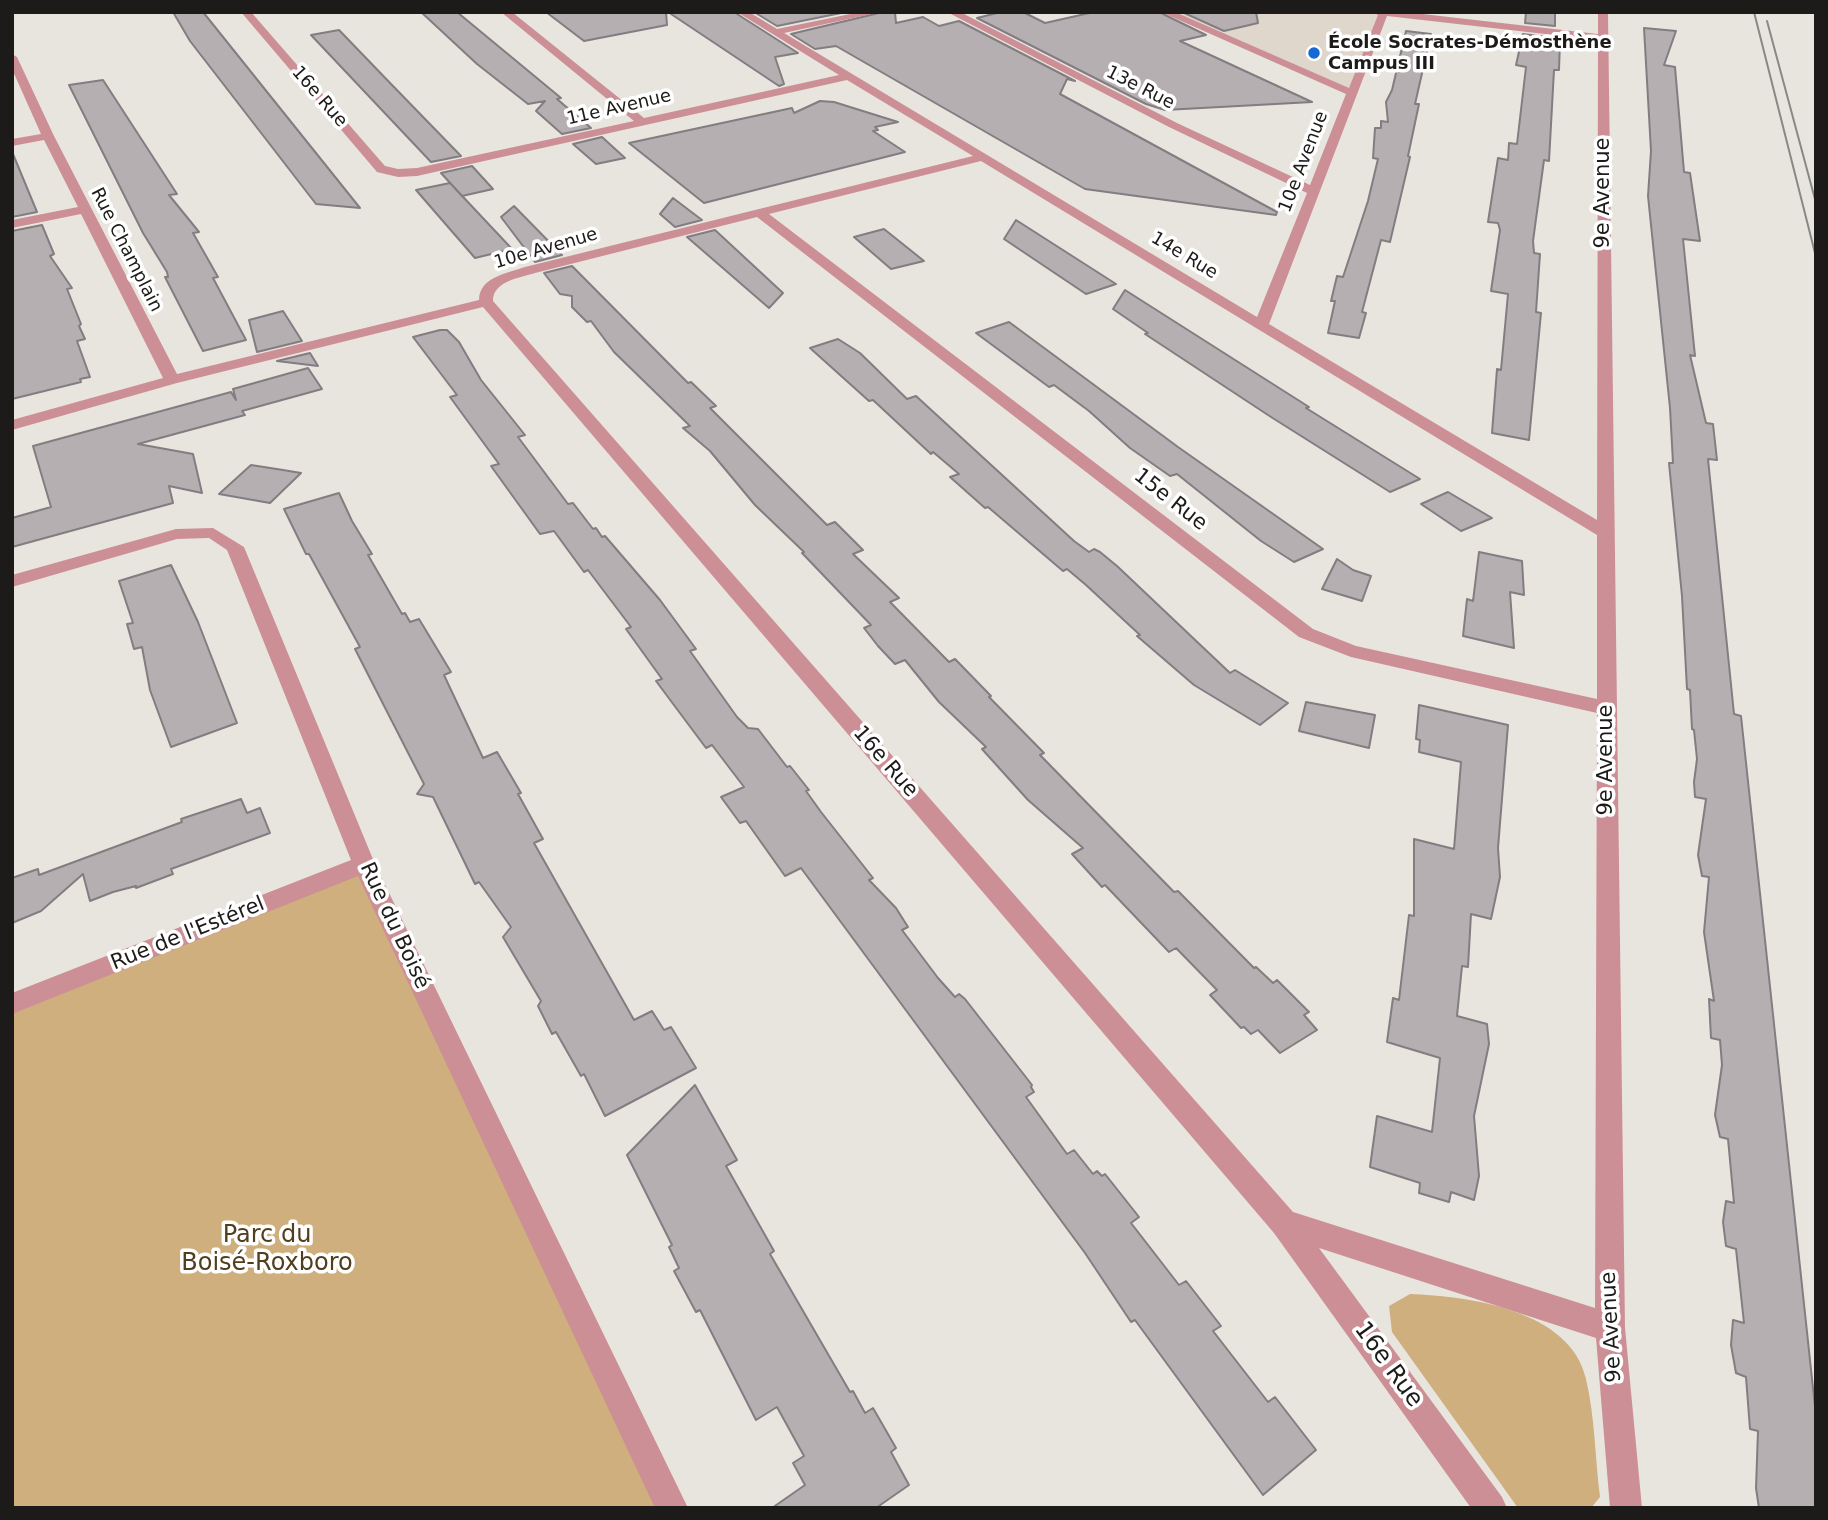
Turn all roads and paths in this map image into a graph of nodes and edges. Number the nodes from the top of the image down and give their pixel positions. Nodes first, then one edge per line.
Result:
1 (246, 12) edge
2 (506, 12) edge
3 (742, 12) edge
4 (876, 12) edge
5 (953, 12) edge
6 (1166, 12) edge
7 (1603, 12) edge
8 (1381, 13) edge
9 (776, 32) junction
10 (1604, 38) junction
11 (12, 57) edge
12 (849, 76) junction
13 (1352, 93) junction
14 (641, 121) junction
15 (48, 136) junction
16 (12, 143) edge
17 (983, 157) junction
18 (398, 173) joint
19 (1313, 191) junction
20 (85, 209) junction
21 (761, 213) junction
22 (12, 224) edge
23 (486, 302) junction
24 (1261, 325) junction
25 (172, 380) junction
26 (12, 425) edge
27 (1606, 533) junction
28 (12, 581) edge
29 (1607, 708) junction
30 (364, 864) junction
31 (12, 1004) edge
32 (1284, 1223) junction
33 (1610, 1328) junction
34 (672, 1508) edge
35 (1491, 1508) edge
36 (1626, 1508) edge

1 - 18 street, 16e Rue
2 - 14 street
3 - 9 street, 14e Rue
4 - 9 street
5 - 19 street, 13e Rue
6 - 13 street
7 - 10 street, 9e Avenue
8 - 10 street
8 - 13 street, 10e Avenue
9 - 12 street, 14e Rue
10 - 27 street, 9e Avenue
11 - 15 street, Rue Champlain
12 - 14 street, 11e Avenue
12 - 17 street, 14e Rue
13 - 19 street, 10e Avenue
14 - 18 street, 11e Avenue
15 - 16 street
15 - 20 street, Rue Champlain
17 - 21 street, 10e Avenue
17 - 24 street, 14e Rue
19 - 24 street, 10e Avenue
20 - 22 street
20 - 25 street, Rue Champlain
21 - 23 street, 10e Avenue
21 - 29 street, 15e Rue
23 - 25 street, 10e Avenue
23 - 32 street, 16e Rue
24 - 27 street, 14e Rue
25 - 26 street, 10e Avenue
27 - 29 street, 9e Avenue
28 - 30 street, Rue du Boisé
29 - 33 street, 9e Avenue
30 - 31 street, Rue de l'Estérel
30 - 34 street, Rue du Boisé
32 - 33 street
32 - 35 street, 16e Rue
33 - 36 street, 9e Avenue

